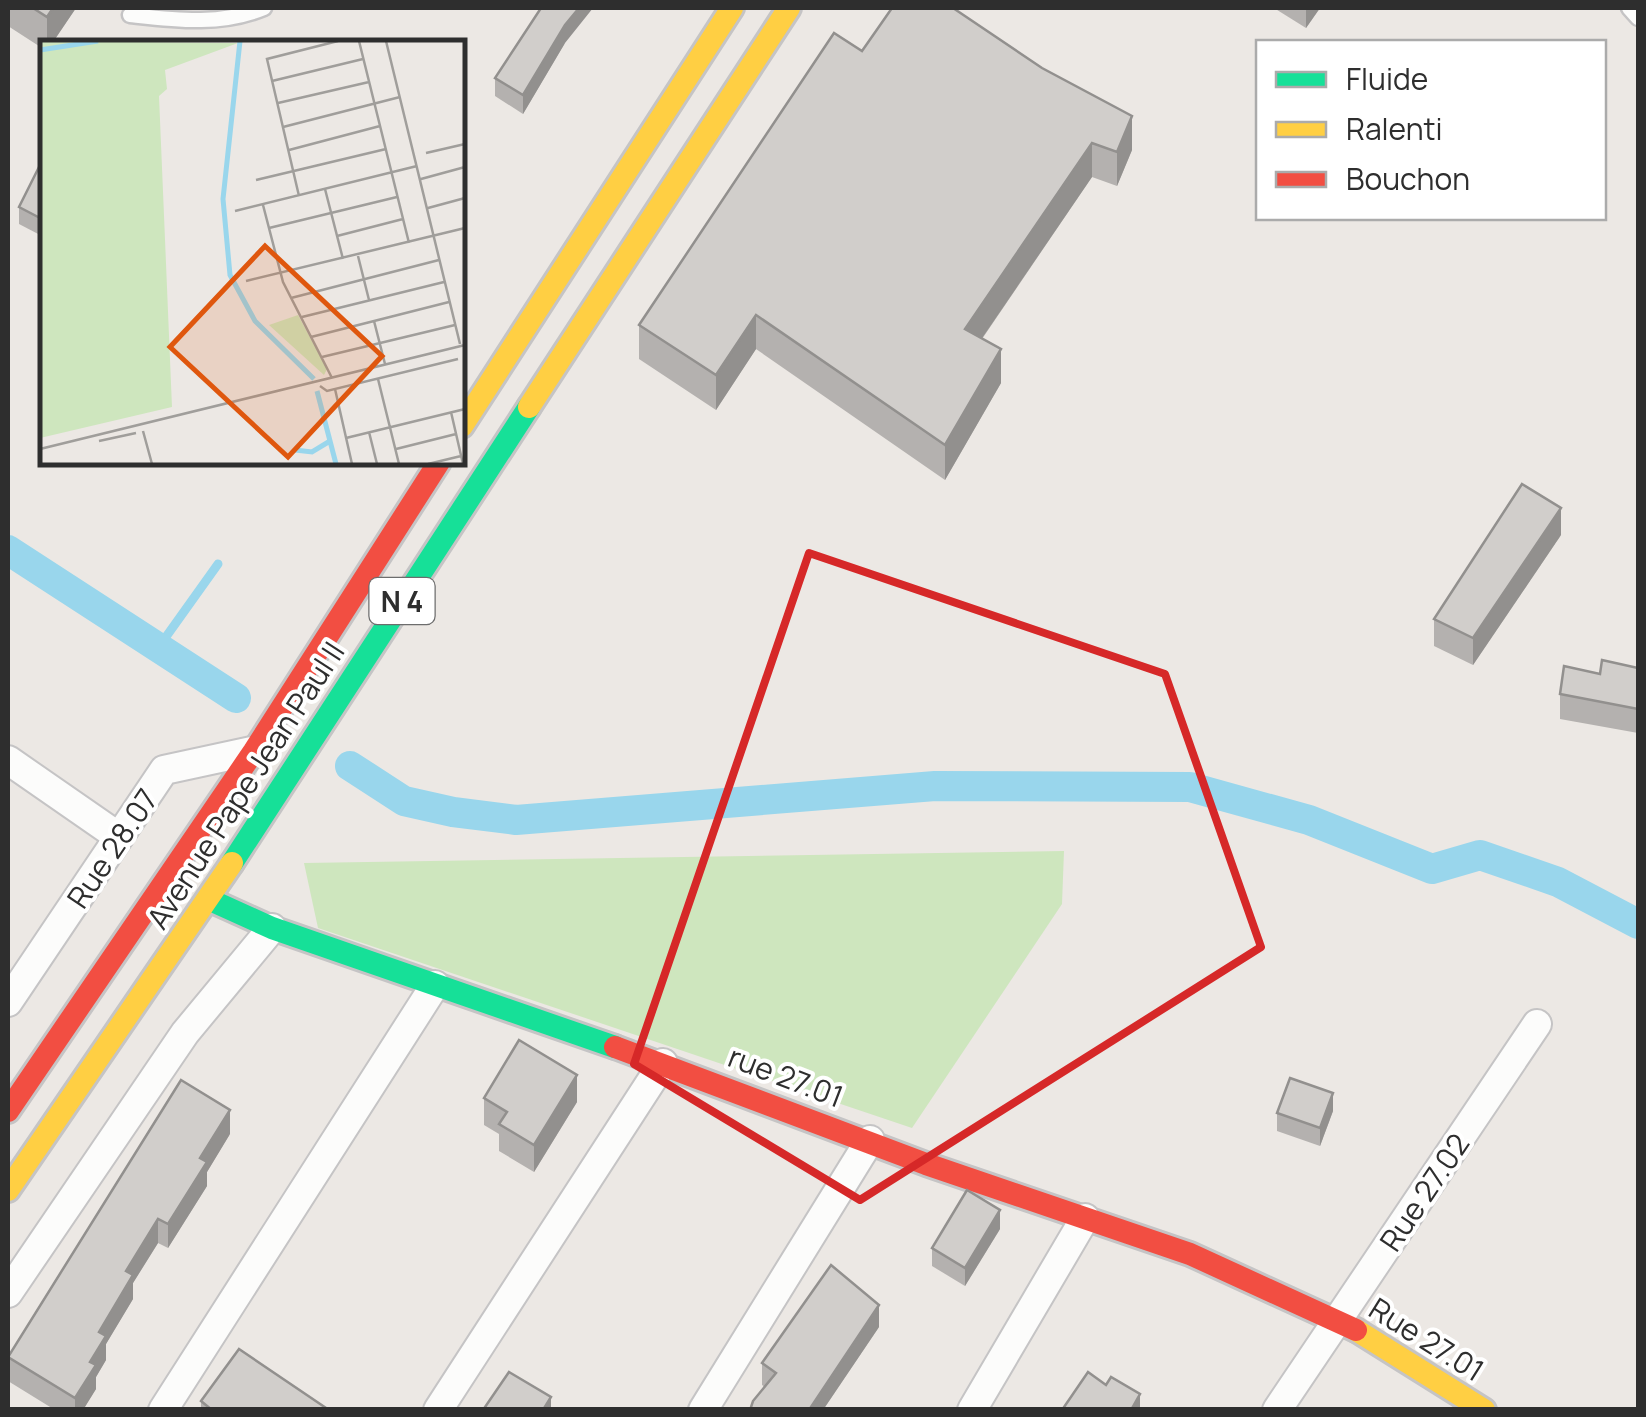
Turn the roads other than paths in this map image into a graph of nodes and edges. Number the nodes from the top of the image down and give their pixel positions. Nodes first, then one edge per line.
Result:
1 (264, 8) edge
2 (732, 8) edge
3 (789, 8) edge
4 (1629, 8) edge
5 (130, 15) dead end
6 (1638, 18) edge
7 (465, 421) edge
8 (437, 465) edge
9 (254, 751) junction
10 (8, 760) edge
11 (119, 837) junction
12 (208, 898) junction
13 (272, 928) junction
14 (435, 985) junction
15 (8, 1002) edge
16 (1537, 1024) dead end
17 (663, 1064) junction
18 (8, 1111) edge
19 (870, 1140) junction
20 (8, 1190) edge
21 (1085, 1218) junction
22 (8, 1293) edge
23 (1340, 1320) junction
24 (163, 1410) edge
25 (438, 1410) edge
26 (703, 1410) edge
27 (972, 1410) edge
28 (1276, 1410) edge
29 (1484, 1410) edge

1 - 5 lane
2 - 7 main road
3 - 12 main road, Avenue Pape Jean Paul II / N 4
4 - 6 lane
8 - 9 main road, Avenue Pape Jean Paul II / N 4
9 - 11 street, Rue 28.07
9 - 18 main road, Avenue Pape Jean Paul II / N 4
10 - 11 street
11 - 15 street, Rue 28.07
12 - 13 main road, rue 27.01
12 - 20 main road, Avenue Pape Jean Paul II / N 4
13 - 14 main road, rue 27.01
13 - 22 street
14 - 17 main road, rue 27.01
14 - 24 street
16 - 23 street, Rue 27.02
17 - 19 main road, rue 27.01
17 - 25 street
19 - 21 main road, rue 27.01
19 - 26 street
21 - 23 main road, rue 27.01
21 - 27 street
23 - 28 street, Rue 27.02
23 - 29 main road, Rue 27.01

